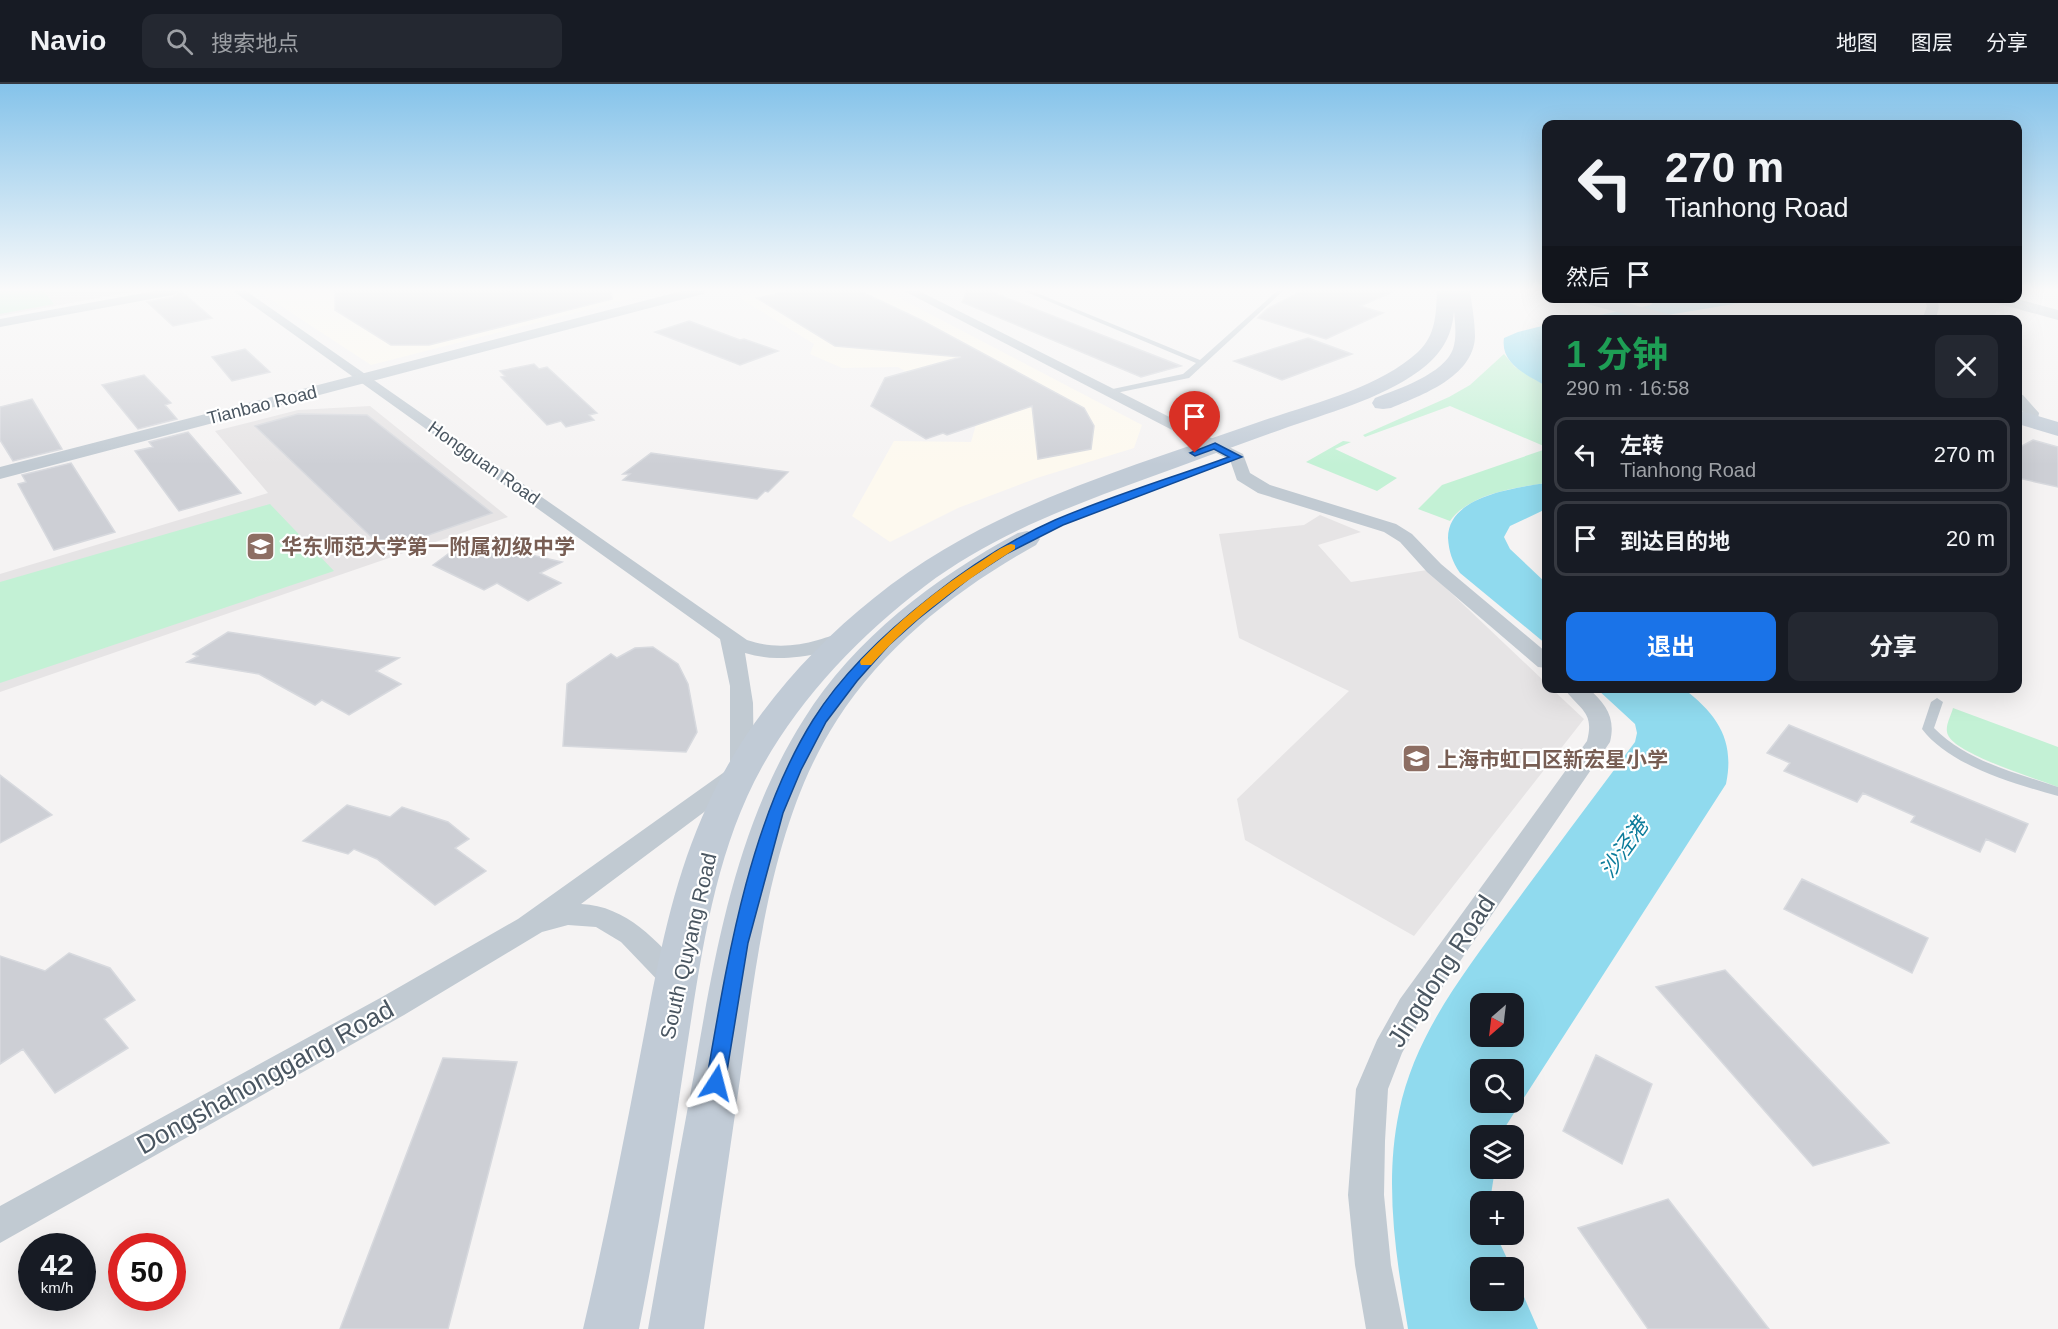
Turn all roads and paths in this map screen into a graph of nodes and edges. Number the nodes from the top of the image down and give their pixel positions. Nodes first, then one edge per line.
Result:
1 (322, 349) edge
2 (478, 349) edge
3 (1026, 349) edge
4 (1168, 349) edge
5 (1217, 349) edge
6 (1431, 349) edge
7 (1462, 349) edge
8 (1202, 363) junction
9 (365, 379) junction
10 (1111, 392) junction
11 (2022, 402) edge
12 (2025, 419) edge
13 (2058, 429) edge
14 (1226, 451) junction
15 (0, 473) edge
16 (729, 636) junction
17 (847, 638) junction
18 (1542, 659) edge
19 (1580, 693) edge
20 (1937, 702) dead end
21 (742, 771) junction
22 (2058, 792) edge
23 (528, 927) junction
24 (676, 981) junction
25 (0, 1225) edge
26 (611, 1329) edge
27 (676, 1329) edge
28 (1385, 1329) edge

1 - 9 street, Hongguan Road
2 - 9 street, Tianbao Road
3 - 10 street
4 - 8 lane
5 - 8 lane
6 - 14 main road, South Quyang Road
7 - 14 main road, South Quyang Road
8 - 10 lane
9 - 15 street, Tianbao Road
9 - 16 street, Hongguan Road
10 - 14 street
11 - 12 street
12 - 13 main road
14 - 17 main road, South Quyang Road
14 - 18 street
14 - 27 main road, South Quyang Road
16 - 17 street, Hongguan Road
16 - 21 street
17 - 21 main road, South Quyang Road
19 - 28 street, Jingdong Road
20 - 22 lane
21 - 23 street, Dongshahonggang Road
21 - 24 main road, South Quyang Road
23 - 24 street, Dongshahonggang Road
23 - 25 street, Dongshahonggang Road
24 - 26 main road, South Quyang Road

